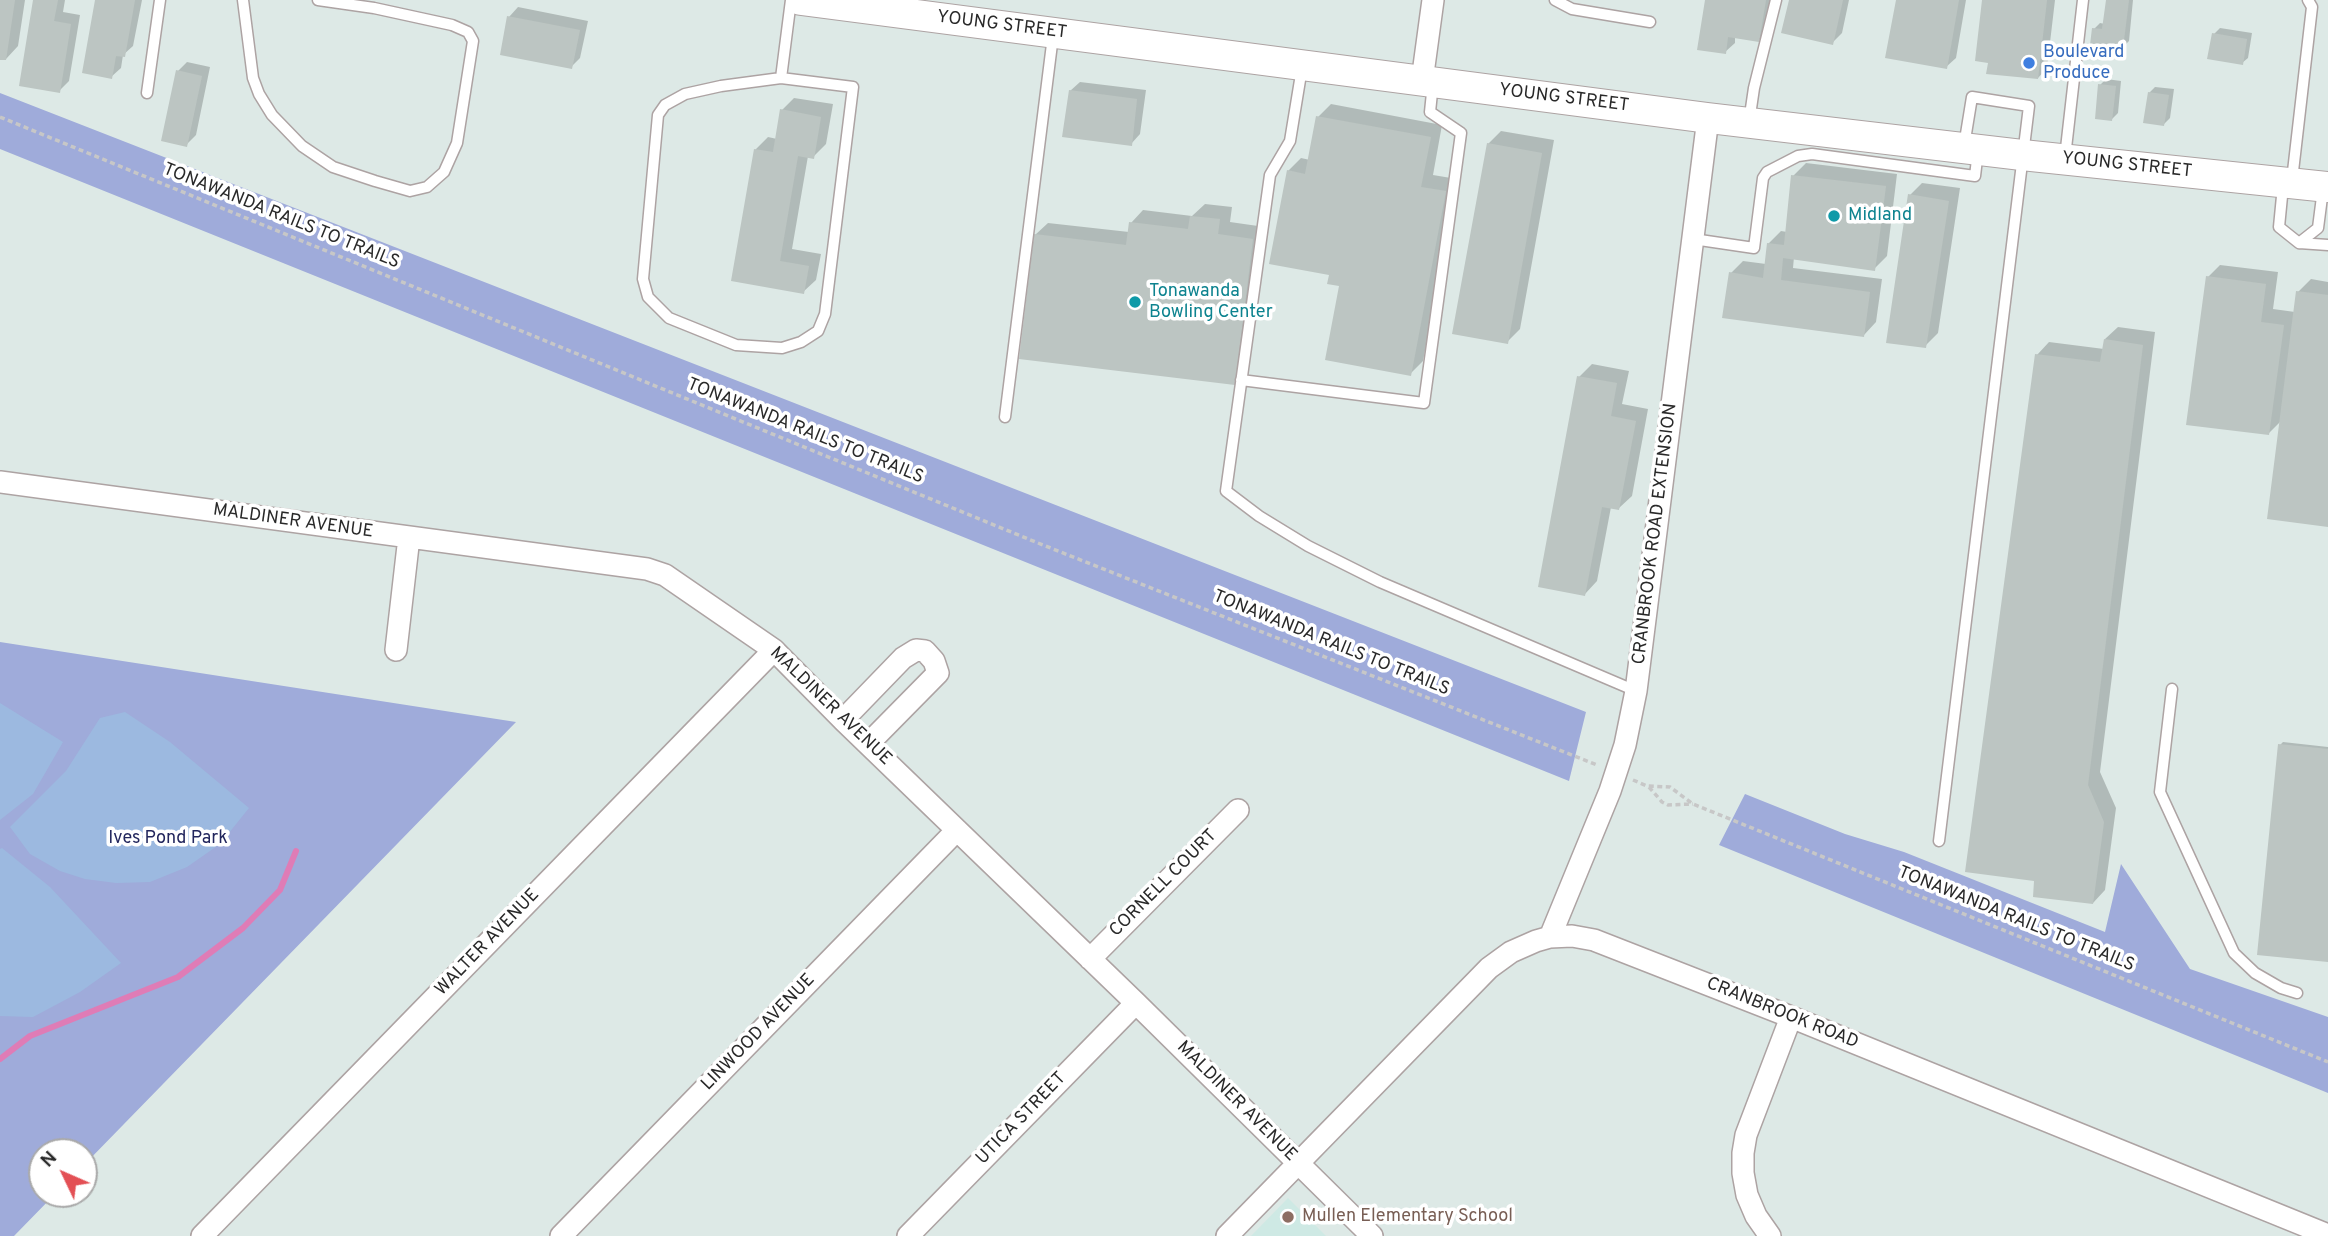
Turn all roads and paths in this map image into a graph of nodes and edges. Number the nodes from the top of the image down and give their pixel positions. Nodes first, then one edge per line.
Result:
1 (160, 0) edge
2 (243, 0) edge
3 (318, 0) edge
4 (791, 0) edge
5 (801, 0) edge
6 (1433, 0) edge
7 (1555, 0) edge
8 (1776, 0) edge
9 (2083, 0) edge
10 (2308, 0) edge
11 (1650, 22) dead end
12 (1054, 33) junction
13 (1303, 65) junction
14 (781, 78) junction
15 (1428, 81) junction
16 (147, 93) dead end
17 (0, 117) edge
18 (1708, 118) junction
19 (1749, 122) junction
20 (1971, 149) junction
21 (2022, 155) junction
22 (2065, 159) junction
23 (2288, 183) junction
24 (2325, 187) edge
25 (1693, 239) junction
26 (2299, 243) junction
27 (2328, 245) edge
28 (1241, 380) junction
29 (1005, 417) dead end
30 (0, 482) edge
31 (409, 537) junction
32 (396, 650) dead end
33 (774, 650) junction
34 (2172, 689) dead end
35 (1636, 691) junction
36 (843, 720) junction
37 (868, 744) junction
38 (1603, 768) dead end
39 (1627, 778) dead end
40 (1647, 786) junction
41 (1693, 804) junction
42 (1238, 810) dead end
43 (957, 830) junction
44 (1939, 841) dead end
45 (1550, 937) junction
46 (1090, 959) junction
47 (2297, 993) dead end
48 (1136, 1003) junction
49 (1791, 1017) junction
50 (2328, 1062) edge
51 (1299, 1163) junction
52 (2328, 1235) edge
53 (202, 1236) edge
54 (561, 1236) edge
55 (908, 1236) edge
56 (1227, 1236) edge
57 (1372, 1236) edge
58 (1770, 1236) edge

1 - 16 lane
2 - 3 lane
4 - 14 lane
5 - 12 street, YOUNG STREET
6 - 15 street
7 - 11 lane
8 - 19 lane
9 - 22 lane
10 - 23 lane
12 - 13 street, YOUNG STREET
12 - 29 lane
13 - 15 street, YOUNG STREET
13 - 28 lane
14 - 14 lane
15 - 18 street, YOUNG STREET
15 - 28 lane
17 - 38 path, TONAWANDA RAILS TO TRAILS
18 - 19 street, YOUNG STREET
18 - 25 street, CRANBROOK ROAD EXTENSION
19 - 20 street, YOUNG STREET
20 - 21 street, YOUNG STREET
20 - 21 lane
20 - 25 lane
21 - 22 street, YOUNG STREET
21 - 44 lane
22 - 23 street, YOUNG STREET
23 - 24 street, YOUNG STREET
23 - 26 lane
24 - 26 lane
25 - 35 street, CRANBROOK ROAD EXTENSION
26 - 27 lane
28 - 35 lane
30 - 31 street, MALDINER AVENUE
31 - 32 street
31 - 33 street, MALDINER AVENUE
33 - 36 street, MALDINER AVENUE
33 - 53 street, WALTER AVENUE
34 - 47 lane
35 - 45 street, CRANBROOK ROAD EXTENSION
36 - 37 street, MALDINER AVENUE
36 - 37 street
37 - 43 street, MALDINER AVENUE
39 - 40 path, TONAWANDA RAILS TO TRAILS
40 - 41 path, TONAWANDA RAILS TO TRAILS
40 - 41 path, TONAWANDA RAILS TO TRAILS
41 - 50 path, TONAWANDA RAILS TO TRAILS
42 - 46 street, CORNELL COURT
43 - 46 street, MALDINER AVENUE
43 - 54 street, LINWOOD AVENUE
45 - 49 street, CRANBROOK ROAD
45 - 51 street, CRANBROOK ROAD
46 - 48 street, MALDINER AVENUE
48 - 51 street, MALDINER AVENUE
48 - 55 street, UTICA STREET
49 - 52 street, CRANBROOK ROAD
49 - 58 street
51 - 56 street, CRANBROOK ROAD
51 - 57 street, MALDINER AVENUE

